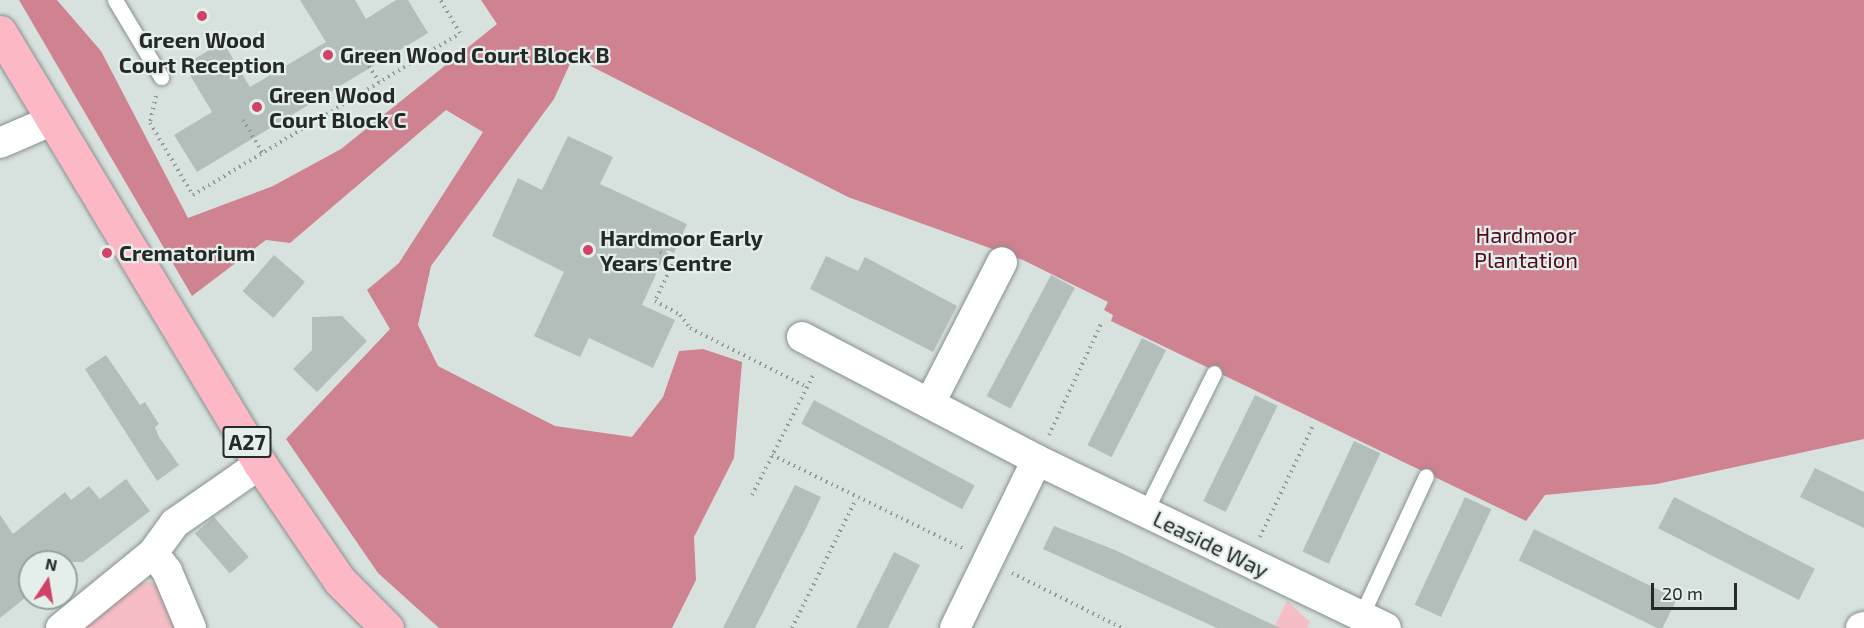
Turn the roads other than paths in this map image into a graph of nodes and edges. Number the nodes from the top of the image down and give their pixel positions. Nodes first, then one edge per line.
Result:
1 (115, 0) edge
2 (0, 32) edge
3 (161, 77) road end
4 (53, 120) junction
5 (0, 143) edge
6 (1002, 262) dead end
7 (814, 343) road end
8 (1214, 373) dead end
9 (930, 403) junction
10 (1037, 460) junction
11 (260, 464) junction
12 (1426, 477) dead end
13 (1145, 512) junction
14 (153, 553) junction
15 (1374, 622) edge
16 (61, 628) edge
17 (191, 628) edge
18 (387, 628) edge
19 (955, 628) edge

1 - 3 lane
2 - 4 main road, A27
4 - 5 street
4 - 11 main road, A27
6 - 9 street
7 - 9 street, Leaside Way
8 - 13 lane
9 - 10 street, Leaside Way
10 - 13 street, Leaside Way
10 - 19 street
11 - 14 street
11 - 18 main road, A27
12 - 15 lane
13 - 15 street, Leaside Way
14 - 16 street
14 - 17 street

